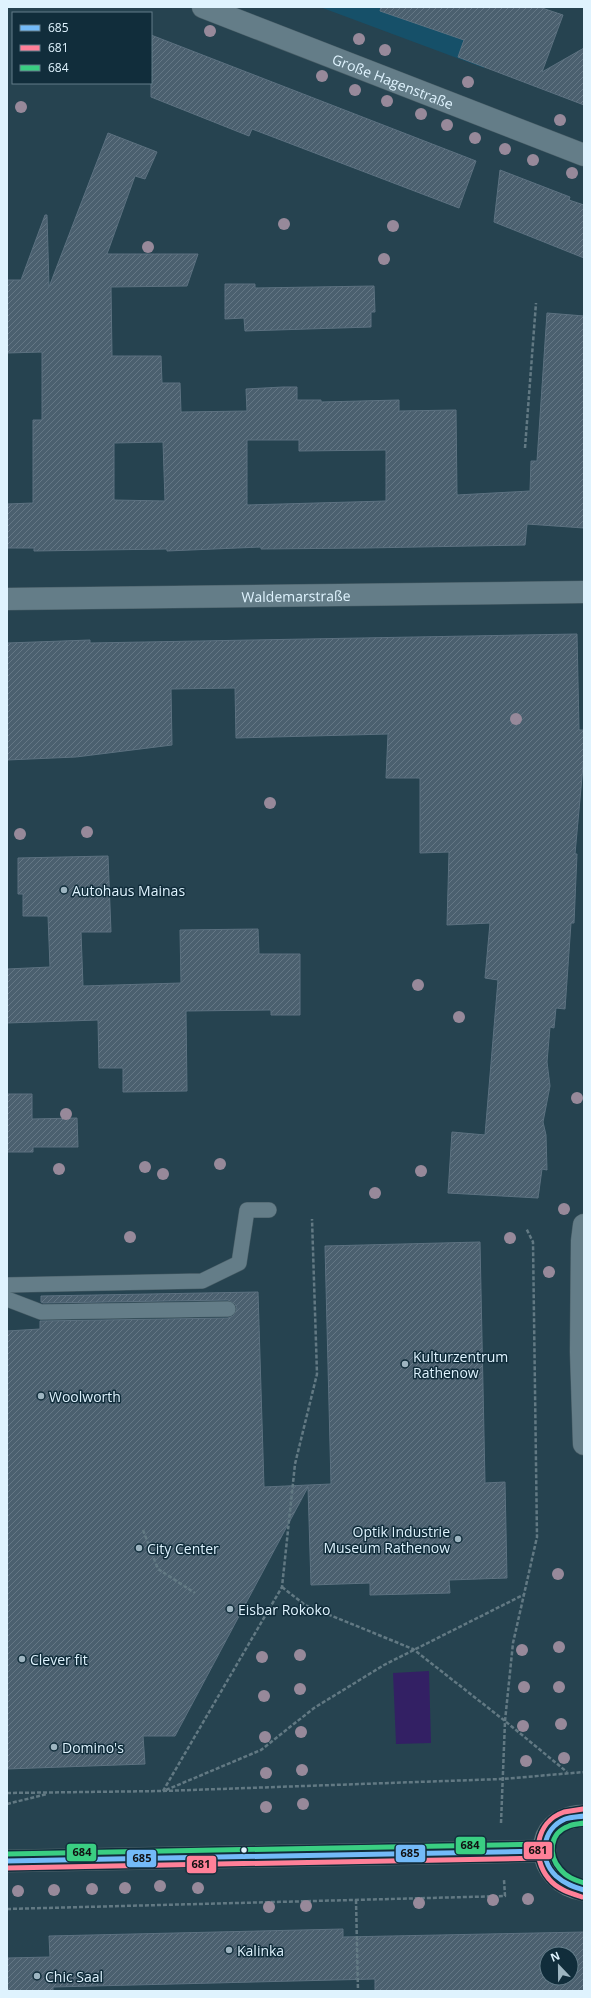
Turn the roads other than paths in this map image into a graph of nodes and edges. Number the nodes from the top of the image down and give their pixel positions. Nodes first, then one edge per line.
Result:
1 (203, 7) edge
2 (584, 154) edge
3 (584, 592) edge
4 (7, 599) edge
5 (269, 1210) dead end
6 (584, 1225) edge
7 (7, 1285) edge
8 (7, 1299) edge
9 (228, 1309) dead end
10 (583, 1363) edge
11 (584, 1444) edge
12 (584, 1816) edge
13 (545, 1851) junction
14 (7, 1861) edge
15 (584, 1890) edge

1 - 2 street, Große Hagenstraße
3 - 4 street, Waldemarstraße
5 - 7 lane
6 - 10 street
8 - 9 lane
10 - 11 street
12 - 13 main road
13 - 14 main road
13 - 15 main road

